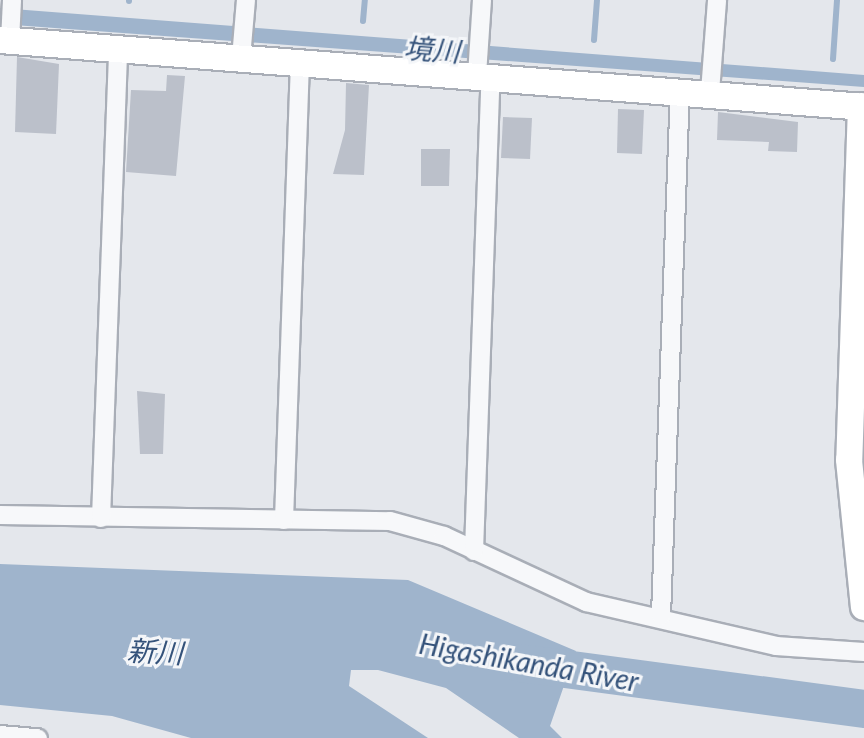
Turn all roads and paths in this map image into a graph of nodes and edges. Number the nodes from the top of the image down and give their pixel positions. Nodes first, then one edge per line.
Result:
1 (246, 0) edge
2 (482, 0) edge
3 (717, 0) edge
4 (12, 2) edge
5 (7, 37) edge
6 (118, 49) junction
7 (242, 52) junction
8 (300, 62) junction
9 (482, 71) junction
10 (711, 87) junction
11 (680, 89) junction
12 (862, 106) edge
13 (859, 297) edge
14 (0, 515) edge
15 (101, 518) junction
16 (284, 520) junction
17 (474, 551) junction
18 (864, 607) edge
19 (661, 616) junction
20 (864, 652) edge
21 (0, 735) edge
22 (38, 738) edge

1 - 7 street
2 - 9 street
3 - 10 street
4 - 5 street
5 - 6 street
6 - 7 street
6 - 15 street
7 - 8 street
8 - 9 street
8 - 16 street
9 - 11 street
9 - 17 street
10 - 11 street
10 - 12 street
11 - 19 street
12 - 13 street
13 - 18 street
14 - 15 street
15 - 16 street
16 - 17 street
17 - 19 street
19 - 20 street
21 - 22 street

